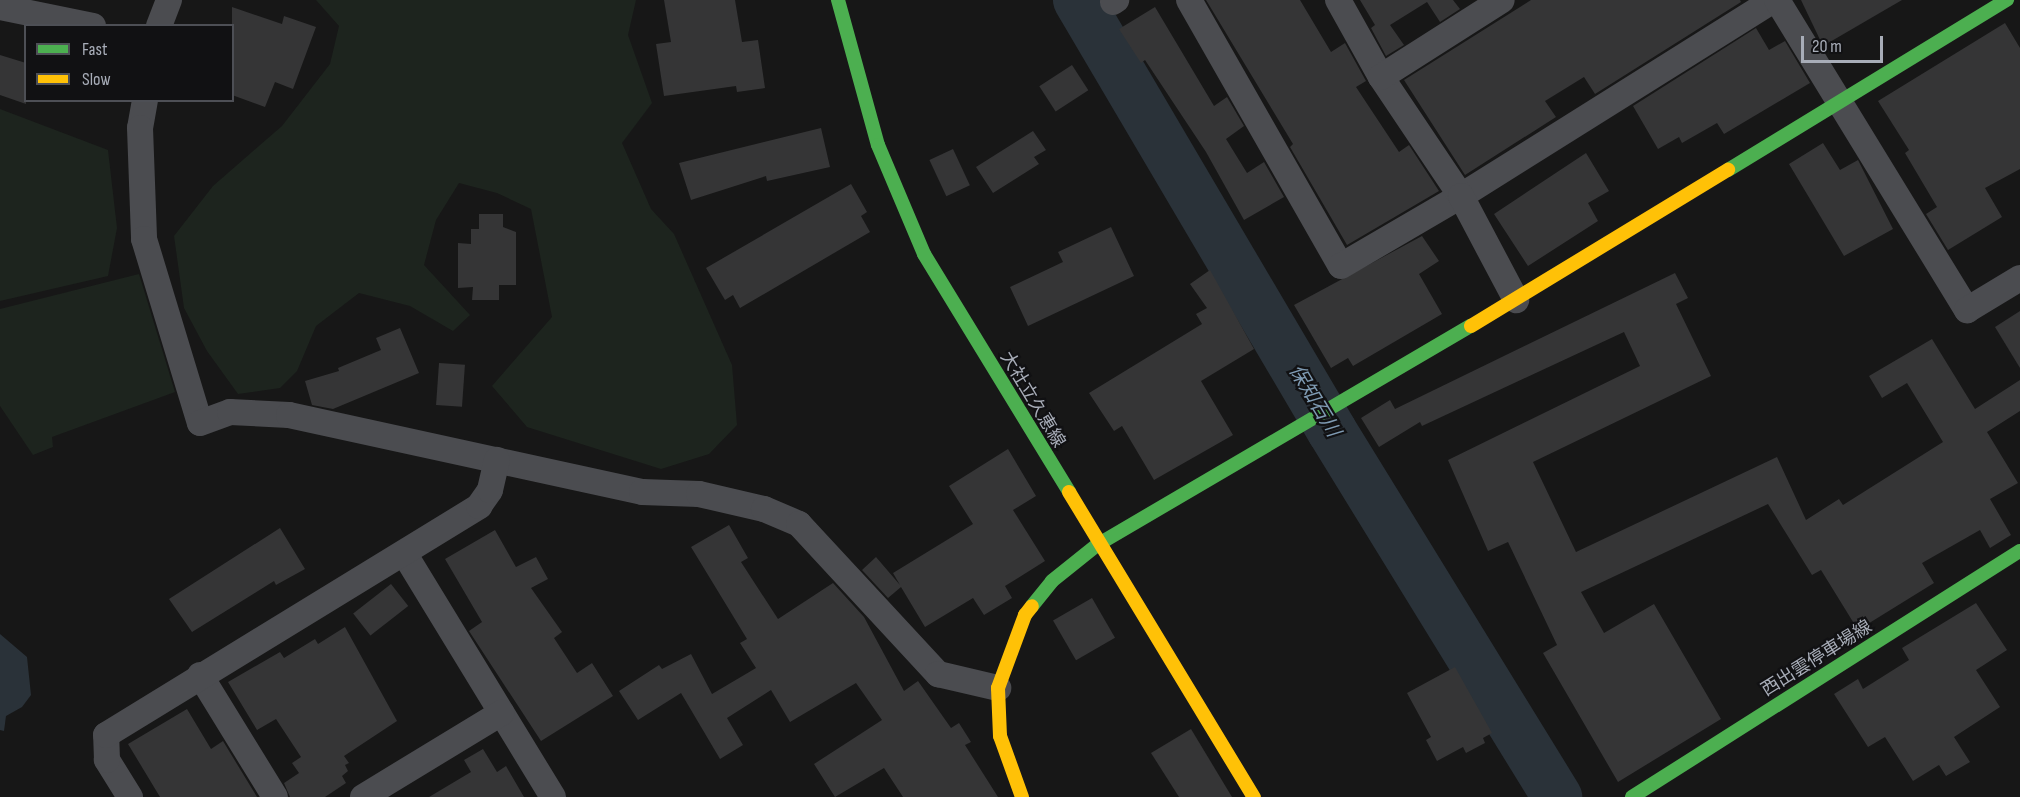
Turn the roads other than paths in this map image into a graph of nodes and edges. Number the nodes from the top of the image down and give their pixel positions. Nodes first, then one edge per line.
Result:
1 (169, 0) edge
2 (838, 0) edge
3 (1189, 0) edge
4 (1338, 0) edge
5 (1502, 0) edge
6 (1773, 0) edge
7 (1778, 0) edge
8 (2007, 0) edge
9 (0, 7) edge
10 (83, 24) edge
11 (160, 24) edge
12 (1381, 77) junction
13 (1839, 100) junction
14 (145, 102) edge
15 (1461, 196) junction
16 (2020, 278) edge
17 (1516, 300) junction
18 (496, 460) junction
19 (1097, 545) junction
20 (2020, 551) edge
21 (404, 553) junction
22 (200, 675) junction
23 (999, 688) junction
24 (501, 713) junction
25 (130, 797) edge
26 (275, 797) edge
27 (363, 797) edge
28 (554, 797) edge
29 (1022, 797) edge
30 (1254, 797) edge
31 (1632, 797) edge

1 - 11 street
2 - 19 street, 大社立久恵線
3 - 15 street
4 - 12 street
5 - 12 street
6 - 15 street
7 - 13 street
8 - 13 street
9 - 10 street
12 - 15 street
13 - 16 street
13 - 17 street
14 - 18 street
15 - 17 street
17 - 19 street
18 - 21 street
18 - 23 street
19 - 23 street
19 - 30 street, 大社立久恵線
20 - 31 street, 西出雲停車場線
21 - 22 street
21 - 24 street
22 - 25 street
22 - 26 street
23 - 29 street
24 - 27 street
24 - 28 street

